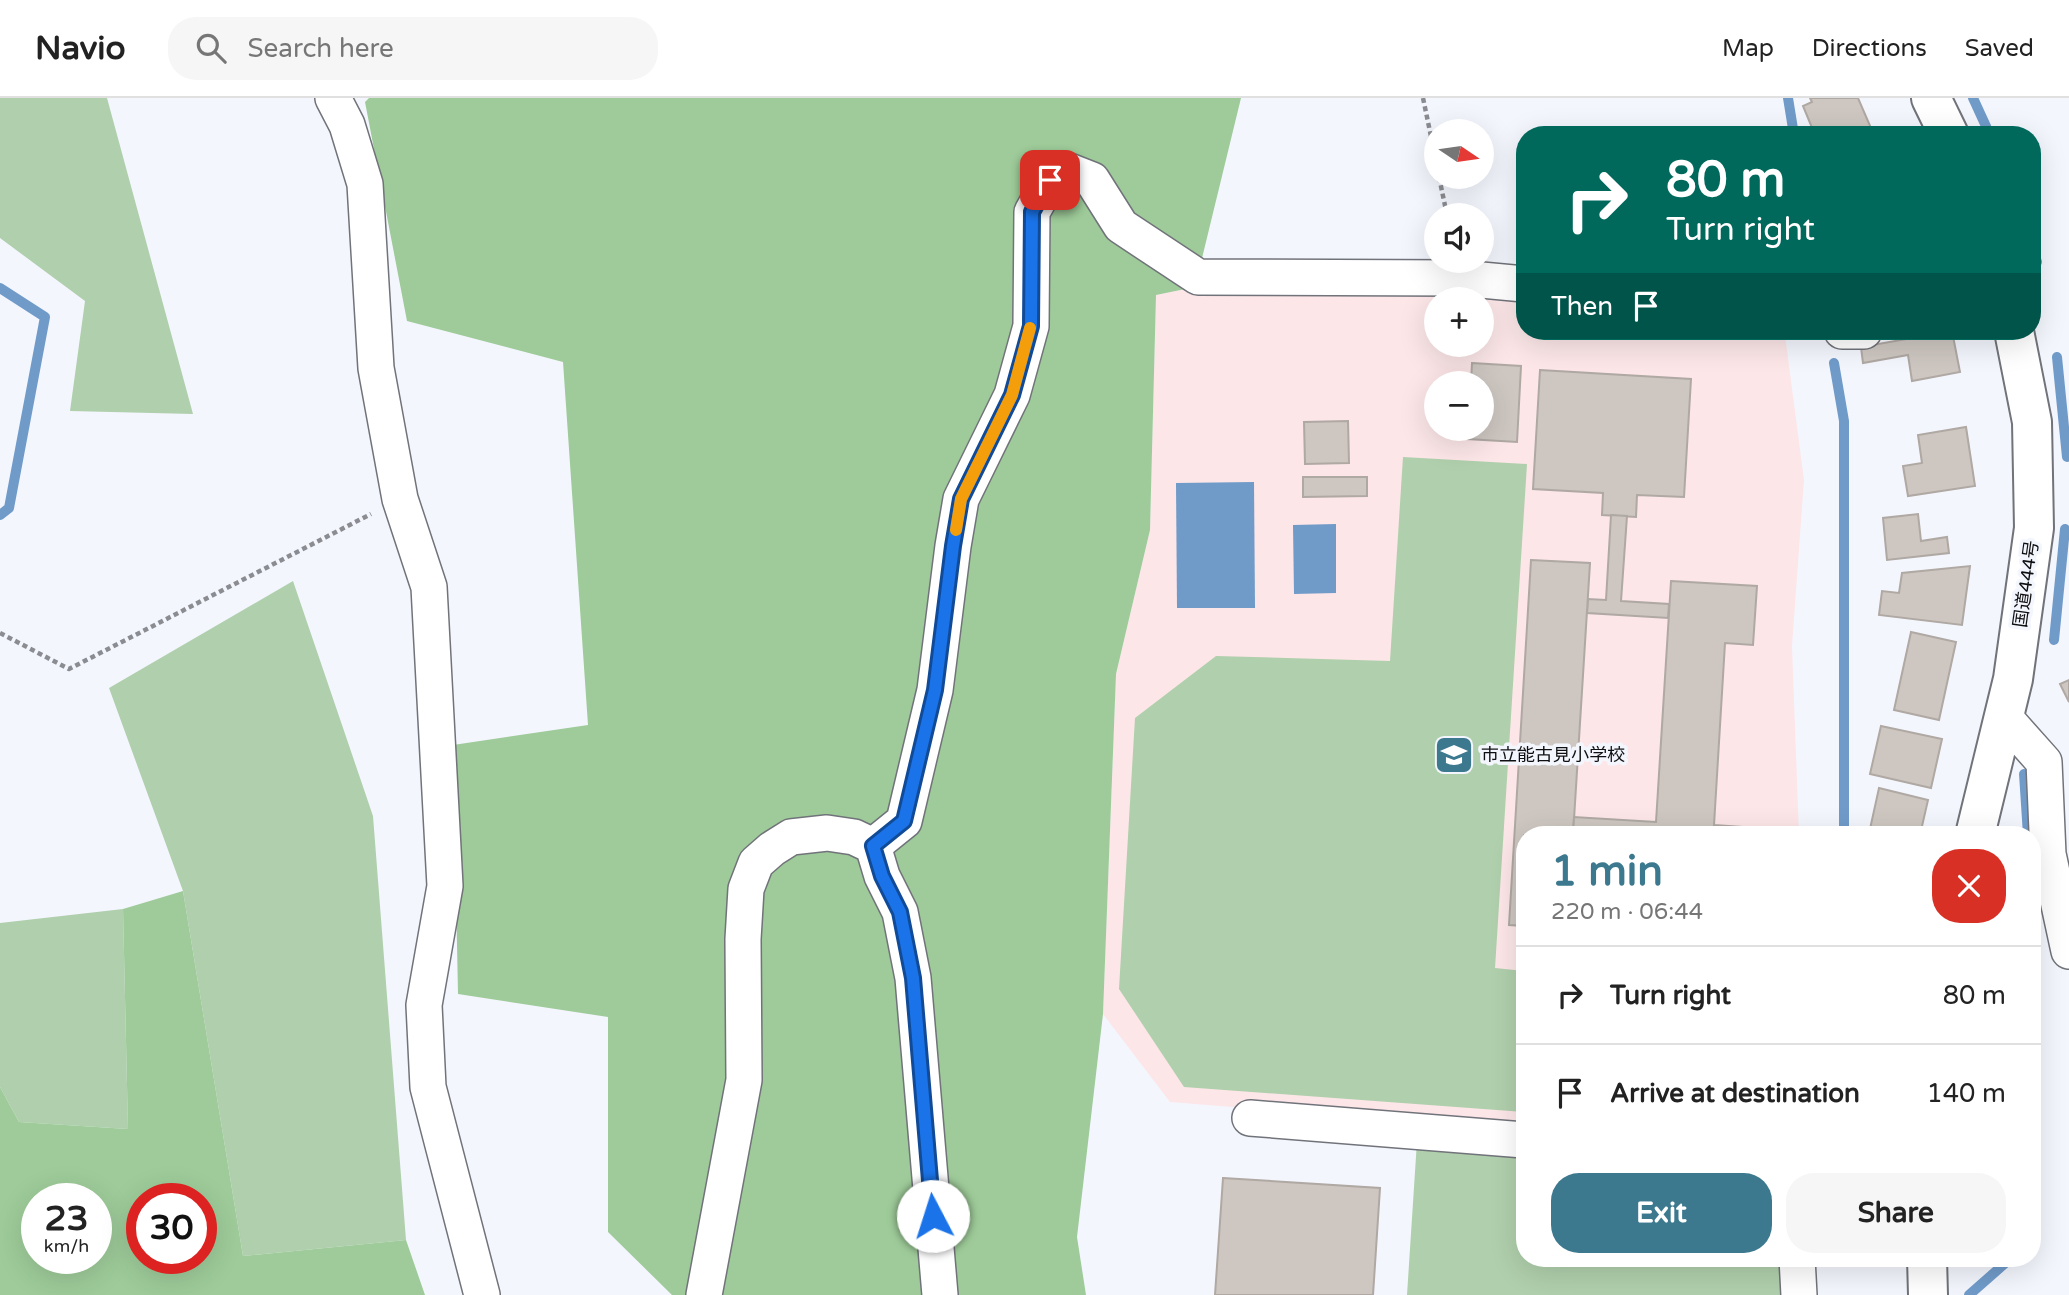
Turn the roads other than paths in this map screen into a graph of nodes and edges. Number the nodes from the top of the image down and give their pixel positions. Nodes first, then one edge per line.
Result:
1 (333, 98) edge
2 (1931, 98) edge
3 (1945, 126) edge
4 (1516, 283) edge
5 (2016, 340) edge
6 (2004, 717) junction
7 (1977, 826) edge
8 (873, 846) junction
9 (2069, 951) edge
10 (1250, 1118) dead end
11 (1516, 1139) edge
12 (1797, 1267) edge
13 (1927, 1267) edge
14 (482, 1295) edge
15 (704, 1295) edge
16 (940, 1295) edge
17 (1799, 1295) edge
18 (1928, 1295) edge

1 - 14 street
2 - 3 highway
4 - 8 street
5 - 6 highway, 国道444号
6 - 7 highway, 国道444号
6 - 9 street
8 - 15 street
8 - 16 street
10 - 11 street
12 - 17 street
13 - 18 highway

